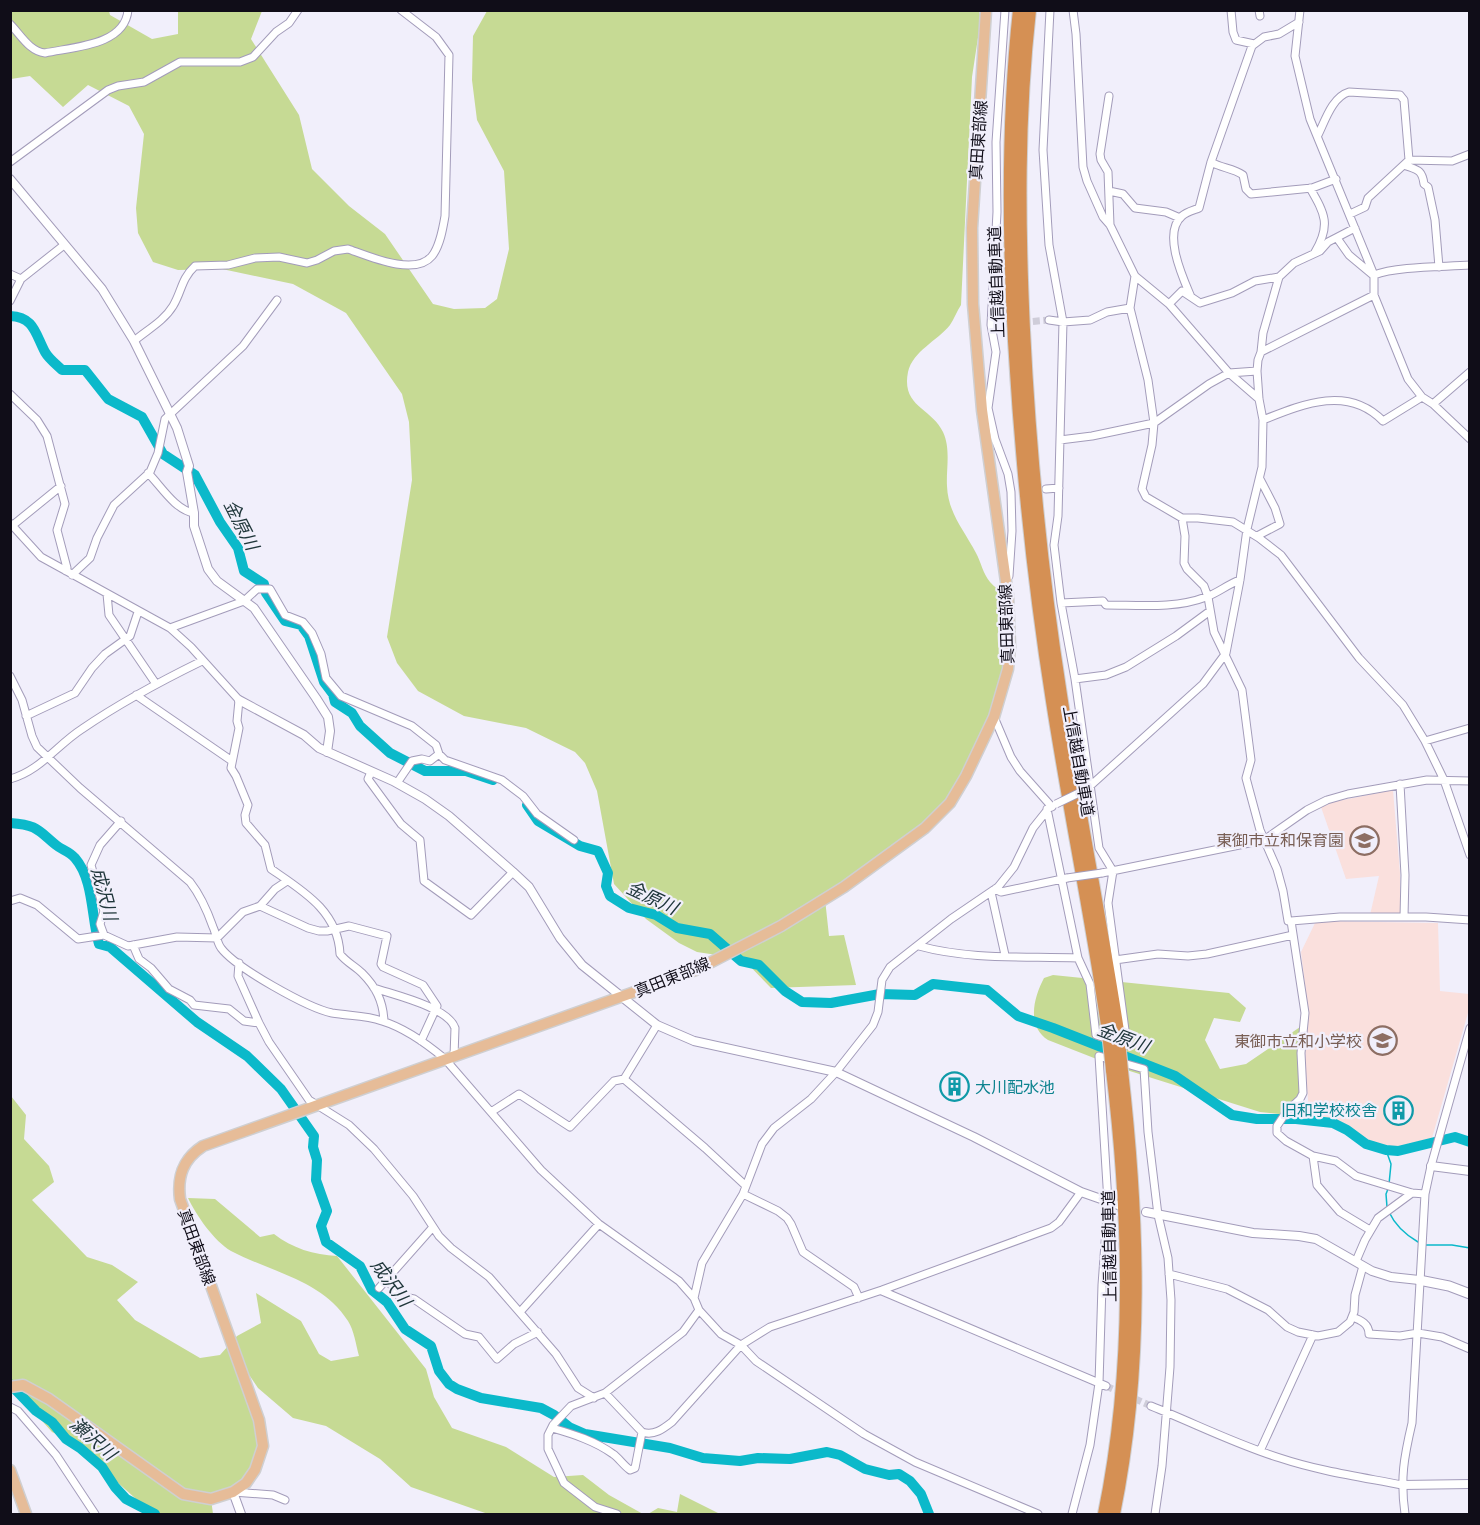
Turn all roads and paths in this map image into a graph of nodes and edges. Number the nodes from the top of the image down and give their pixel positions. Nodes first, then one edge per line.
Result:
1 (128, 10) edge
2 (298, 10) edge
3 (401, 10) edge
4 (986, 10) edge
5 (1005, 10) edge
6 (1019, 10) edge
7 (1030, 10) edge
8 (1050, 10) edge
9 (1073, 10) edge
10 (1231, 10) edge
11 (1300, 10) edge
12 (1299, 22) junction
13 (10, 24) edge
14 (1254, 44) junction
15 (1109, 96) dead end
16 (1318, 135) junction
17 (1470, 154) edge
18 (10, 162) edge
19 (1210, 162) junction
20 (1407, 163) junction
21 (1336, 179) junction
22 (10, 180) edge
23 (1310, 188) junction
24 (1109, 191) junction
25 (1350, 214) junction
26 (1180, 218) junction
27 (1110, 225) junction
28 (1355, 228) junction
29 (1337, 238) junction
30 (64, 244) junction
31 (1314, 253) junction
32 (1470, 265) edge
33 (1440, 267) junction
34 (10, 274) edge
35 (1374, 275) junction
36 (1135, 276) junction
37 (1279, 277) junction
38 (21, 279) junction
39 (1374, 295) junction
40 (1191, 297) junction
41 (277, 300) dead end
42 (10, 301) edge
43 (1169, 304) junction
44 (1130, 308) junction
45 (1048, 320) tunnel mouth
46 (1063, 322) junction
47 (134, 341) junction
48 (1262, 352) junction
49 (1257, 370) junction
50 (1470, 372) edge
51 (1229, 373) junction
52 (10, 394) edge
53 (1422, 397) junction
54 (1259, 399) junction
55 (1433, 404) junction
56 (985, 409) junction
57 (170, 415) junction
58 (1263, 420) junction
59 (1154, 423) junction
60 (1470, 439) edge
61 (1060, 440) junction
62 (148, 474) junction
63 (1260, 478) junction
64 (61, 486) junction
65 (1059, 488) junction
66 (1046, 489) dead end
67 (194, 513) junction
68 (1182, 518) junction
69 (12, 524) edge
70 (1247, 529) junction
71 (1257, 536) junction
72 (69, 573) junction
73 (1240, 580) junction
74 (107, 594) junction
75 (1008, 596) junction
76 (1208, 597) junction
77 (244, 601) junction
78 (1061, 603) junction
79 (1210, 611) junction
80 (138, 612) junction
81 (170, 628) junction
82 (125, 641) junction
83 (1226, 653) junction
84 (202, 661) junction
85 (10, 676) edge
86 (1075, 679) junction
87 (156, 684) junction
88 (136, 695) junction
89 (239, 700) junction
90 (26, 716) junction
91 (994, 717) junction
92 (1470, 728) edge
93 (1425, 741) junction
94 (327, 752) junction
95 (439, 753) junction
96 (49, 758) junction
97 (232, 761) junction
98 (371, 772) junction
99 (10, 779) edge
100 (1444, 780) junction
101 (1470, 781) edge
102 (397, 783) junction
103 (1400, 784) junction
104 (1089, 788) junction
105 (1052, 807) junction
106 (121, 821) junction
107 (574, 840) dead end
108 (1264, 840) junction
109 (1470, 855) edge
110 (1113, 871) junction
111 (513, 872) junction
112 (1065, 879) junction
113 (287, 881) junction
114 (993, 891) junction
115 (10, 901) edge
116 (260, 906) junction
117 (1404, 917) junction
118 (1470, 920) edge
119 (1291, 921) junction
120 (335, 930) junction
121 (1293, 935) junction
122 (101, 936) junction
123 (217, 938) junction
124 (133, 945) junction
125 (919, 946) junction
126 (1005, 955) junction
127 (1078, 958) junction
128 (1115, 960) junction
129 (239, 963) junction
130 (374, 988) junction
131 (622, 996) junction
132 (436, 1010) junction
133 (384, 1021) junction
134 (259, 1023) junction
135 (657, 1025) junction
136 (1470, 1028) edge
137 (1113, 1031) junction
138 (421, 1041) junction
139 (450, 1057) junction
140 (1118, 1071) junction
141 (836, 1072) junction
142 (624, 1079) junction
143 (317, 1106) junction
144 (490, 1112) junction
145 (1313, 1156) junction
146 (1431, 1166) junction
147 (1470, 1171) edge
148 (746, 1186) junction
149 (1081, 1192) junction
150 (1412, 1193) junction
151 (743, 1194) junction
152 (1425, 1194) junction
153 (1107, 1202) junction
154 (1118, 1205) dead end
155 (1146, 1212) dead end
156 (1158, 1215) junction
157 (599, 1224) junction
158 (433, 1227) junction
159 (1370, 1230) junction
160 (1360, 1264) junction
161 (1169, 1274) junction
162 (387, 1279) junction
163 (1419, 1280) junction
164 (380, 1288) dead end
165 (882, 1290) junction
166 (1470, 1294) edge
167 (694, 1298) junction
168 (859, 1298) junction
169 (699, 1310) junction
170 (520, 1312) junction
171 (1352, 1317) junction
172 (538, 1332) junction
173 (1418, 1333) junction
174 (1313, 1335) junction
175 (741, 1345) junction
176 (1470, 1349) edge
177 (1102, 1384) junction
178 (10, 1387) edge
179 (605, 1393) junction
180 (594, 1398) junction
181 (1151, 1406) tunnel mouth
182 (10, 1407) edge
183 (1166, 1412) junction
184 (552, 1428) junction
185 (642, 1432) junction
186 (1260, 1451) junction
187 (10, 1470) edge
188 (1470, 1484) edge
189 (1402, 1485) junction
190 (233, 1492) junction
191 (285, 1500) dead end
192 (26, 1515) edge
193 (95, 1515) edge
194 (241, 1515) edge
195 (617, 1515) edge
196 (1038, 1515) edge
197 (1072, 1515) edge
198 (1104, 1515) edge
199 (1114, 1515) edge
200 (1155, 1515) edge
201 (1406, 1515) edge

1 - 13 street
2 - 18 street
3 - 47 street
4 - 56 main road, 真田東部線
5 - 56 street
6 - 137 highway, 上信越自動車道
7 - 137 highway, 上信越自動車道
8 - 46 street
9 - 27 street
10 - 14 street
11 - 12 street
12 - 14 street
12 - 16 street
14 - 19 street
15 - 24 street
16 - 20 street
16 - 21 street
17 - 20 street
19 - 23 street
19 - 26 street
20 - 25 street
20 - 33 street
21 - 23 street
21 - 25 street
22 - 30 street
23 - 31 street
24 - 26 street
24 - 27 street
25 - 28 street
26 - 40 street
27 - 36 street
28 - 29 street
28 - 35 street
29 - 31 street
29 - 35 street
30 - 38 street
30 - 47 street
31 - 37 street
32 - 33 street
33 - 35 street
34 - 38 street
35 - 39 street
36 - 43 street
36 - 44 street
37 - 40 street
37 - 48 street
38 - 42 street
39 - 48 street
39 - 53 street
40 - 43 street
41 - 57 street
43 - 51 street
44 - 46 street
44 - 59 street
45 - 46 street
46 - 61 street
47 - 57 street
48 - 49 street
49 - 51 street
49 - 54 street
50 - 55 street
51 - 54 street
51 - 59 street
52 - 64 street
53 - 55 street
53 - 58 street
54 - 58 street
55 - 60 street
56 - 75 main road, 真田東部線
56 - 75 street
57 - 62 street
57 - 67 street
58 - 63 street
59 - 61 street
59 - 68 street
61 - 65 street
62 - 67 street
62 - 72 street
63 - 70 street
63 - 71 street
64 - 69 street
64 - 72 street
65 - 66 street
65 - 78 street
67 - 77 street
68 - 70 street
68 - 76 street
69 - 72 street
70 - 71 street
70 - 73 street
71 - 93 street
72 - 74 street
73 - 76 street
73 - 83 street
74 - 80 street
74 - 82 street
75 - 91 main road, 真田東部線
76 - 78 street
76 - 79 street
77 - 81 street
77 - 94 street
77 - 95 street
78 - 86 street
79 - 83 street
79 - 86 street
80 - 81 street
80 - 82 street
81 - 84 street
82 - 87 street
82 - 90 street
83 - 104 street
83 - 108 street
84 - 87 street
84 - 89 street
85 - 90 street
86 - 104 street
87 - 88 street
88 - 96 street
88 - 97 street
89 - 94 street
89 - 97 street
90 - 96 street
91 - 105 street
91 - 131 main road, 真田東部線
92 - 93 street
93 - 100 street
94 - 98 street
95 - 102 street
95 - 107 street
96 - 99 street
96 - 106 street
97 - 113 street
98 - 102 street
98 - 111 street
100 - 101 street
100 - 103 street
100 - 109 street
102 - 111 street
103 - 108 street
103 - 117 street
104 - 105 street, bridge
104 - 110 street
105 - 112 street
105 - 114 street
106 - 122 street
106 - 123 street
108 - 110 street
108 - 119 street
110 - 112 street, bridge
110 - 128 street
111 - 131 street
112 - 114 street
112 - 127 street
113 - 116 street
113 - 120 street
114 - 125 street
114 - 126 street
115 - 122 street
116 - 120 street
116 - 123 street
117 - 118 street
117 - 119 street
119 - 121 street
120 - 130 street
120 - 132 street
121 - 128 street
121 - 145 street
122 - 124 street
123 - 124 street
123 - 129 street
124 - 134 street
125 - 126 street
125 - 141 street
126 - 127 street
127 - 128 street
129 - 133 street
129 - 134 street
130 - 132 street
130 - 133 street
131 - 135 street
131 - 139 main road, 真田東部線
132 - 138 street
132 - 139 street
133 - 138 street
134 - 143 street
135 - 141 street
135 - 142 street
136 - 146 street
137 - 140 highway, 上信越自動車道, bridge
138 - 139 street
139 - 143 main road, 真田東部線
139 - 144 street
140 - 198 highway, 上信越自動車道
140 - 199 highway, 上信越自動車道
141 - 148 street
141 - 149 street
142 - 144 street
142 - 148 street
143 - 158 street
143 - 190 main road, 真田東部線
144 - 157 street
145 - 150 street
145 - 159 street
146 - 147 street
146 - 152 street
148 - 151 street
149 - 153 street
149 - 165 street
150 - 152 street
150 - 159 street
151 - 167 street
151 - 168 street
152 - 163 street
153 - 154 street
153 - 156 street
153 - 177 street
155 - 156 street
156 - 160 street
156 - 161 street
157 - 167 street
157 - 170 street
158 - 162 street
158 - 170 street
159 - 160 street
160 - 163 street
160 - 171 street
161 - 174 street
161 - 183 street
162 - 164 street
162 - 172 street
163 - 166 main road
163 - 173 street
165 - 168 street
165 - 177 street
167 - 169 street
168 - 175 street
169 - 175 street
169 - 179 street
170 - 172 street
171 - 173 street
171 - 174 street
172 - 180 street
173 - 176 street
173 - 189 street
174 - 186 street
175 - 185 street
175 - 196 street
177 - 197 street
178 - 190 main road
179 - 180 street
179 - 185 street
180 - 184 street
181 - 183 street
182 - 193 street
183 - 186 street
183 - 200 street
184 - 185 street
184 - 195 street
186 - 189 street
187 - 192 main road
188 - 189 street
189 - 201 street
190 - 191 street
190 - 194 street

